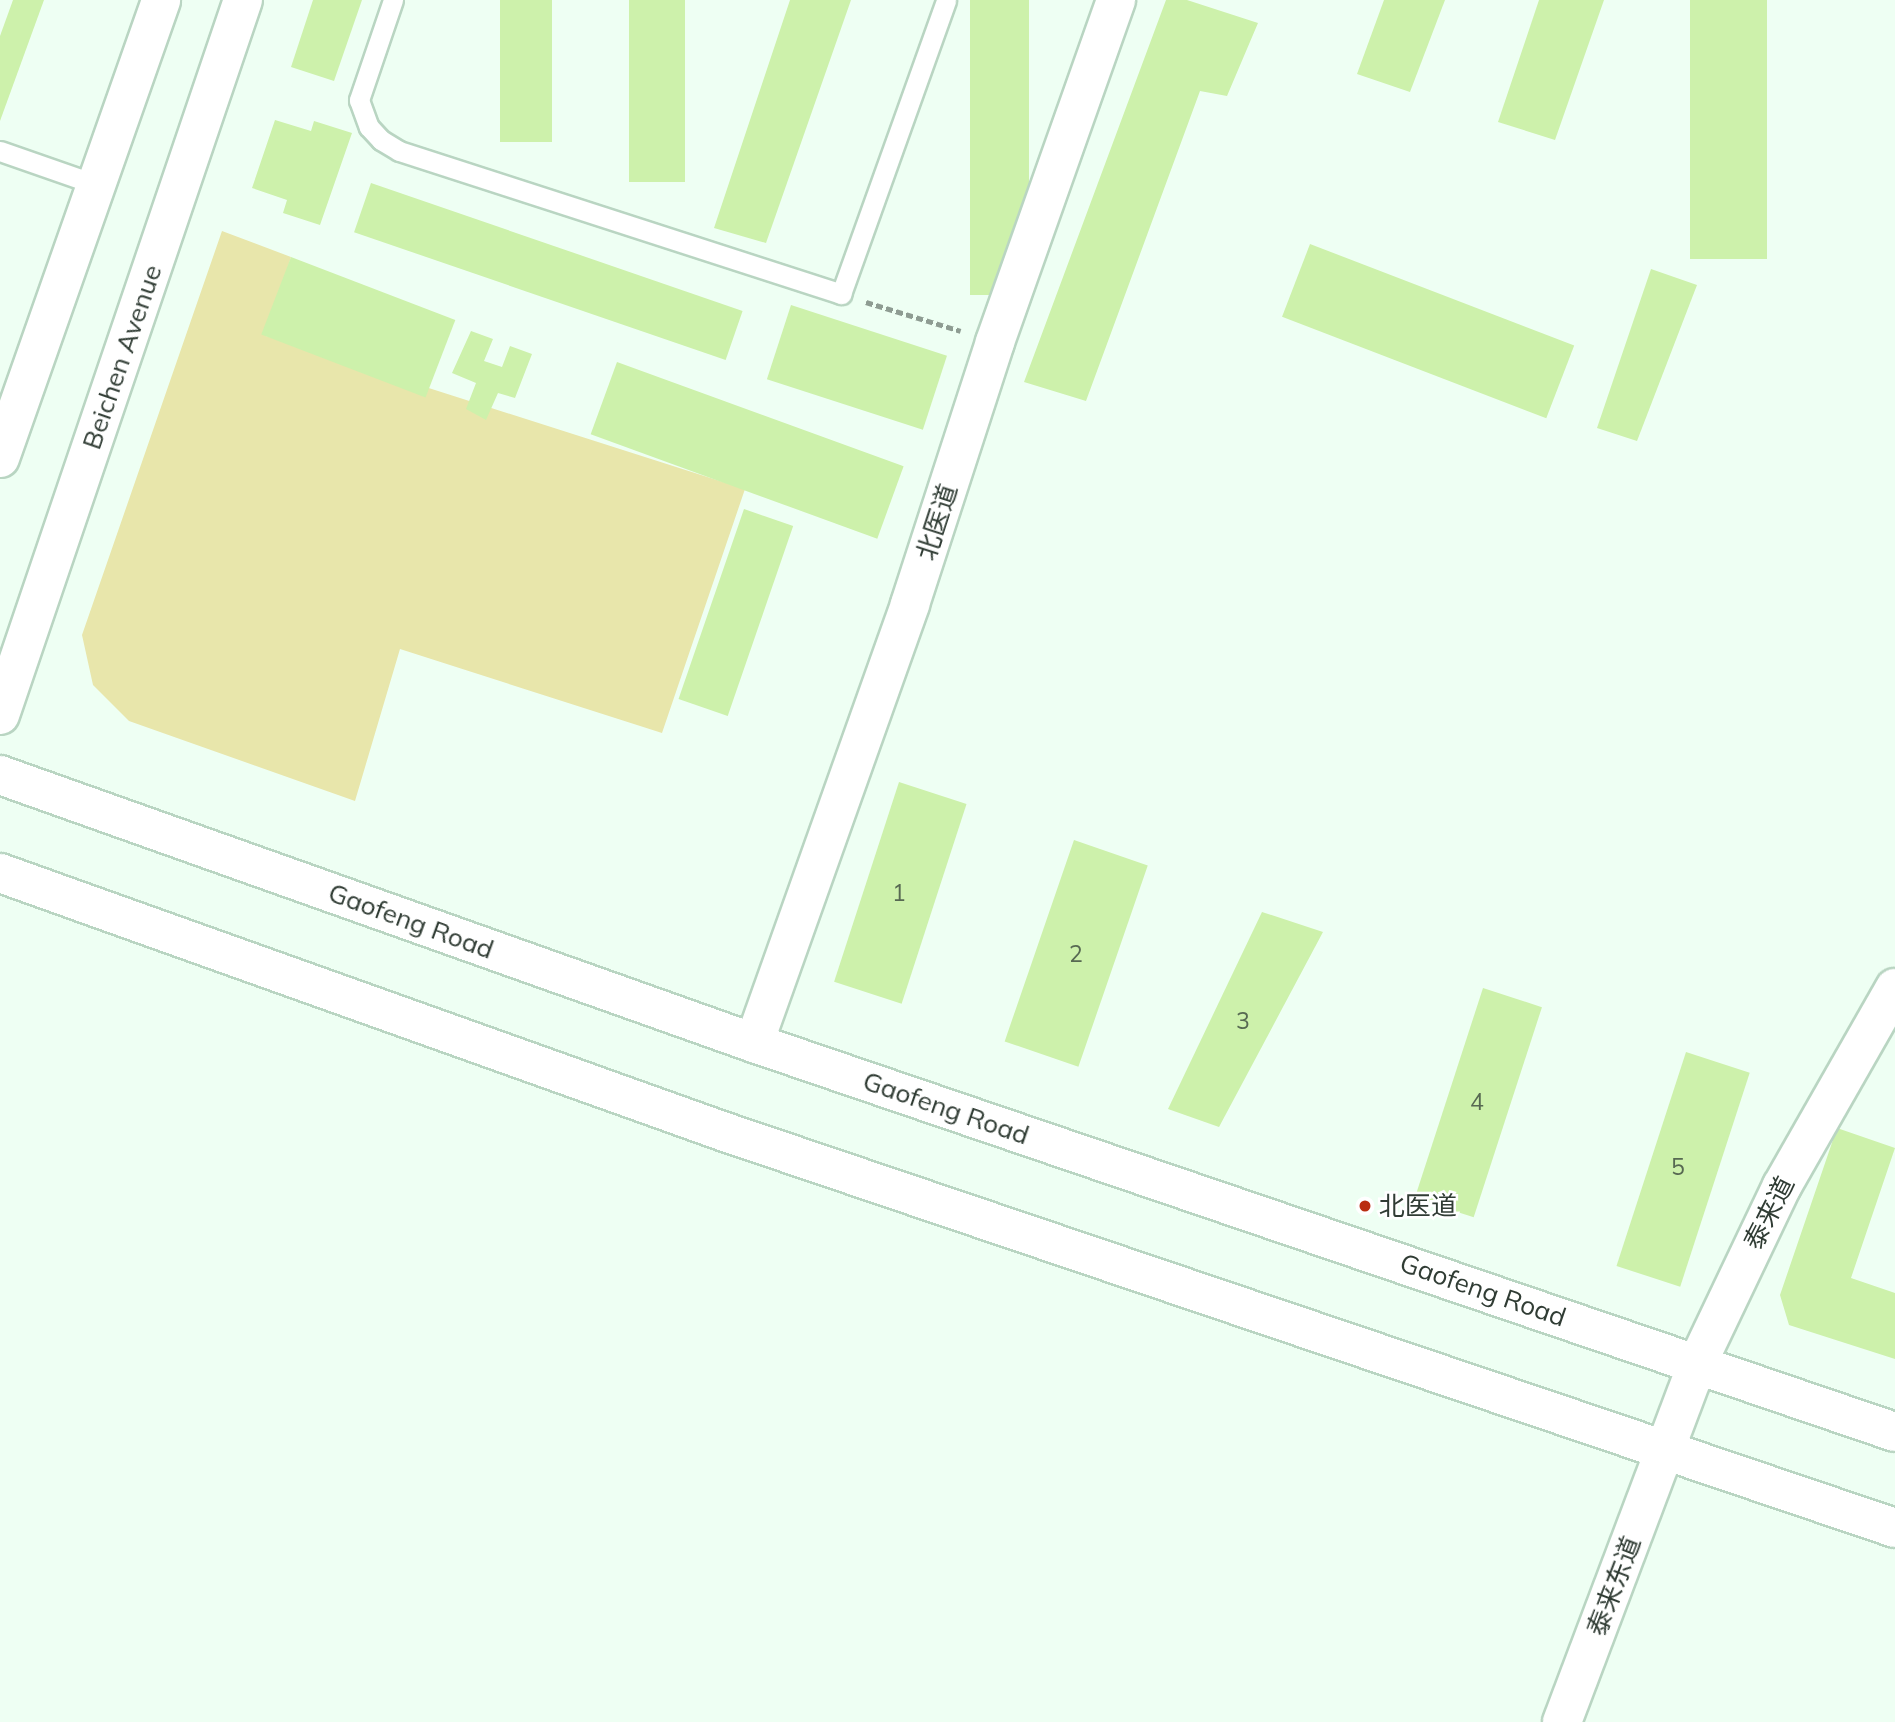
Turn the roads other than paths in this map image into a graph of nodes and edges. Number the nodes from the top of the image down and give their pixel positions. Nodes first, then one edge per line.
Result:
1 (161, 0) edge
2 (243, 0) edge
3 (393, 0) edge
4 (946, 0) edge
5 (1116, 0) edge
6 (0, 151) edge
7 (95, 184) junction
8 (0, 458) edge
9 (0, 715) edge
10 (0, 775) edge
11 (0, 873) edge
12 (1895, 988) edge
13 (754, 1043) junction
14 (1697, 1364) junction
15 (1895, 1432) edge
16 (1665, 1449) junction
17 (1895, 1528) edge
18 (1562, 1722) edge

1 - 7 main road
2 - 9 main road, Beichen Avenue
3 - 4 lane
5 - 13 main road, 北医道
6 - 7 lane
7 - 8 main road
10 - 13 main road, Gaofeng Road
11 - 16 main road
12 - 14 main road, 泰来道
13 - 14 main road, Gaofeng Road
14 - 15 main road, Gaofeng Road
14 - 16 main road, 泰来道
16 - 17 main road
16 - 18 main road, 泰来东道

